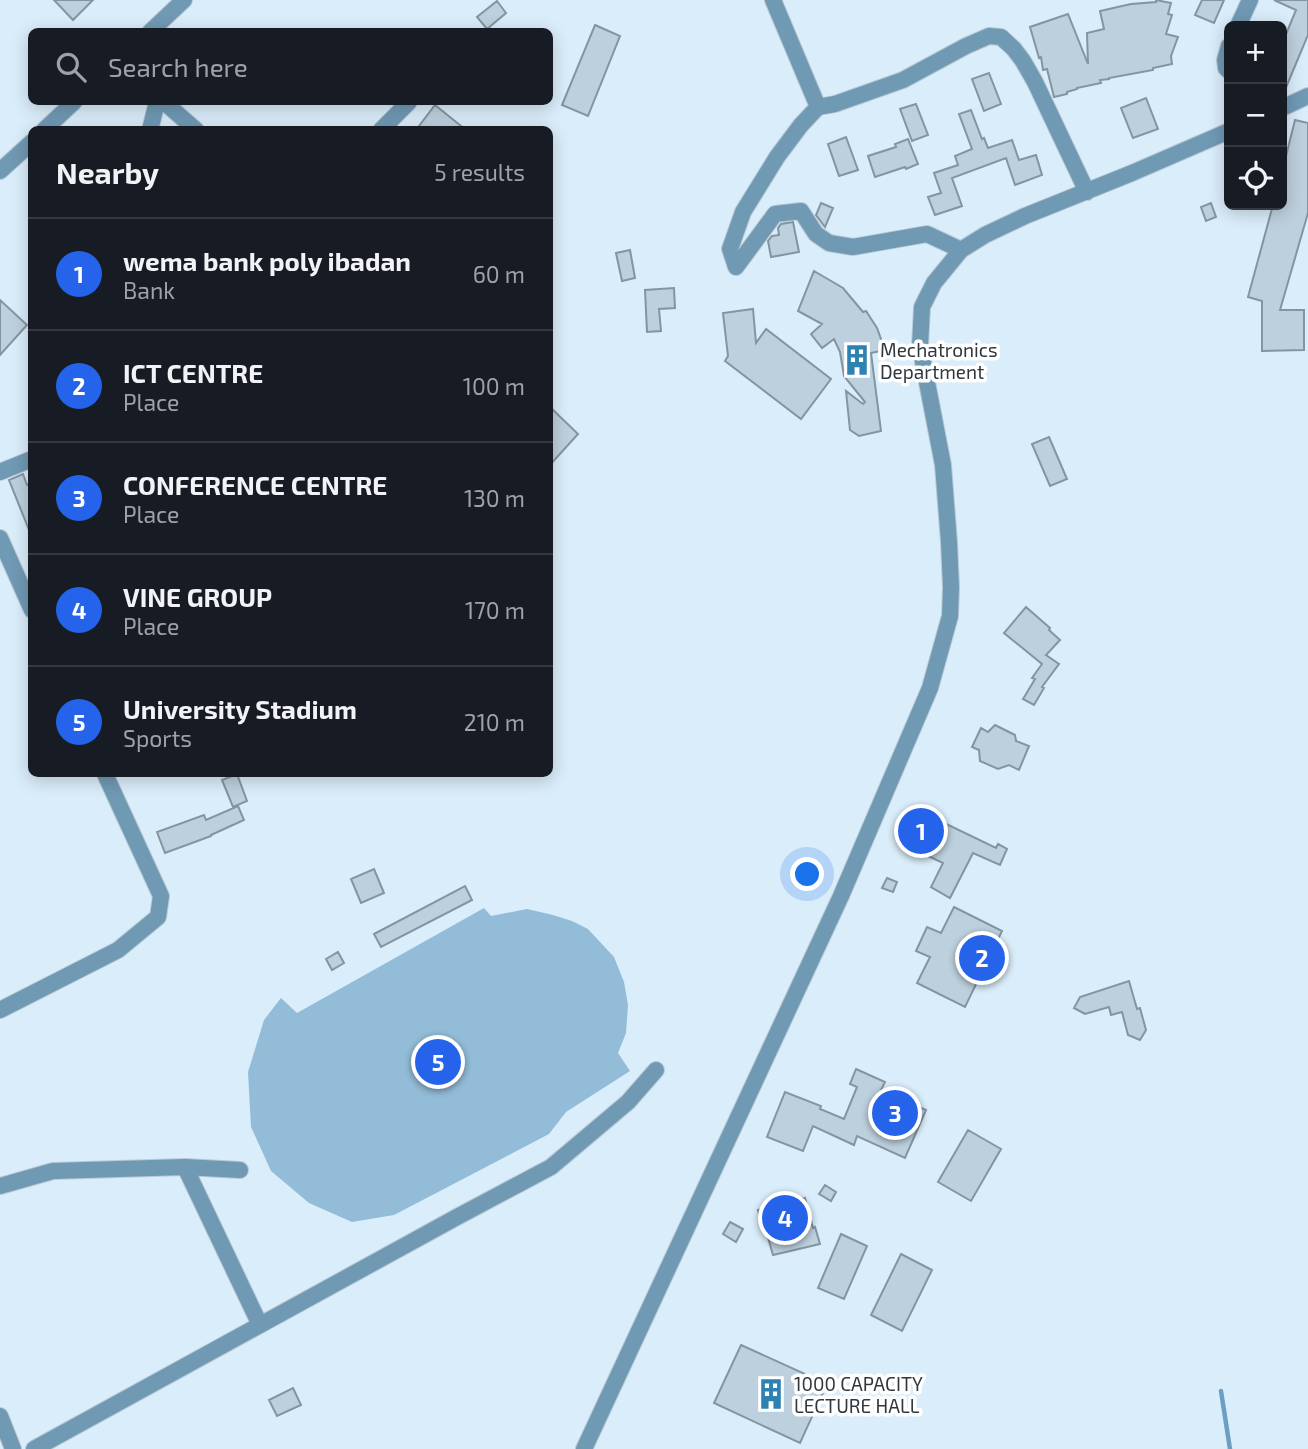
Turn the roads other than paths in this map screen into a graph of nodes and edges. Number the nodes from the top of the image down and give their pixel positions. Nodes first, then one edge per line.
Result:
1 (184, 0) edge
2 (773, 0) edge
3 (1250, 0) edge
4 (1240, 21) edge
5 (154, 28) edge
6 (1308, 96) edge
7 (1287, 104) edge
8 (71, 105) edge
9 (158, 105) edge
10 (167, 105) edge
11 (406, 105) edge
12 (818, 107) junction
13 (48, 126) edge
14 (151, 126) edge
15 (191, 126) edge
16 (385, 126) edge
17 (1224, 133) edge
18 (28, 146) edge
19 (0, 171) edge
20 (1087, 192) junction
21 (961, 250) junction
22 (28, 461) edge
23 (0, 472) edge
24 (0, 538) edge
25 (28, 601) edge
26 (106, 777) edge
27 (0, 1010) edge
28 (656, 1070) dead end
29 (185, 1167) junction
30 (240, 1170) dead end
31 (0, 1185) edge
32 (260, 1325) junction
33 (0, 1416) edge
34 (13, 1449) edge
35 (34, 1449) edge
36 (584, 1449) edge

1 - 5 street
2 - 12 street
3 - 4 street
6 - 7 street
8 - 13 street
9 - 14 street
10 - 15 street
11 - 16 street
12 - 20 street
12 - 21 street
17 - 20 street
18 - 19 street
20 - 21 street
21 - 36 street
22 - 23 street
24 - 25 street
26 - 27 street
28 - 32 street
29 - 30 street
29 - 31 street
29 - 32 street
32 - 35 street
33 - 34 street

